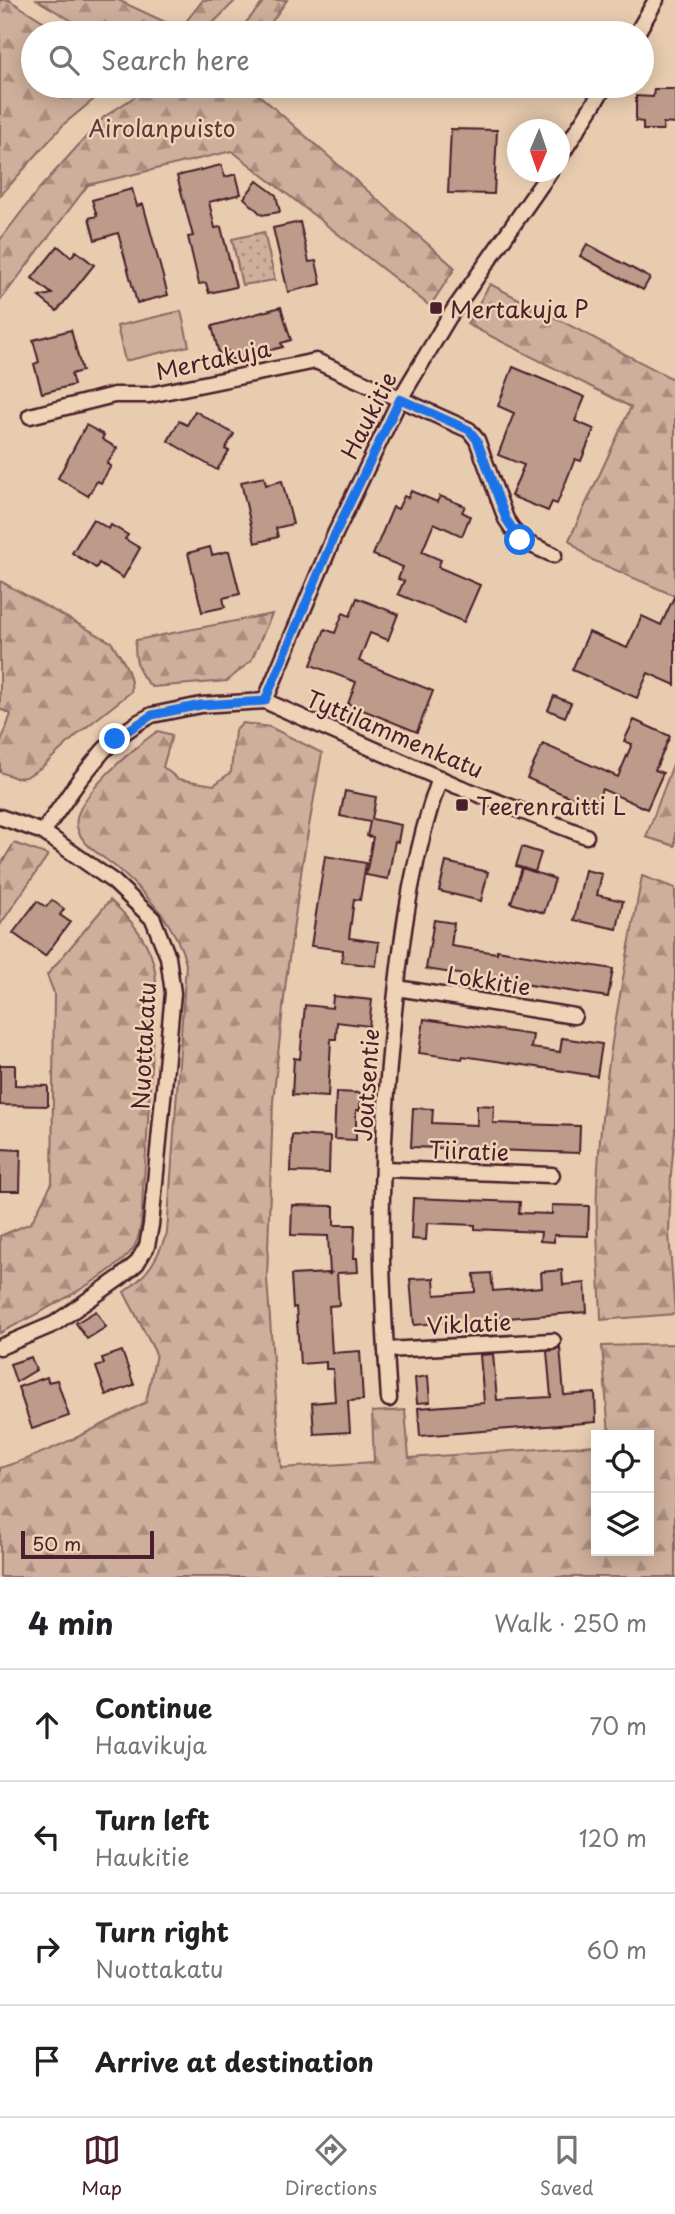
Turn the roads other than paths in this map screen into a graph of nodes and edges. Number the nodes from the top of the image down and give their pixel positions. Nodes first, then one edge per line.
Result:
1 (656, 0) edge
2 (644, 21) edge
3 (597, 98) edge
4 (570, 140) edge
5 (543, 182) edge
6 (400, 399) junction
7 (30, 416) dead end
8 (554, 555) dead end
9 (265, 701) junction
10 (440, 778) junction
11 (0, 817) edge
12 (43, 832) junction
13 (586, 836) dead end
14 (397, 988) junction
15 (574, 1016) dead end
16 (384, 1169) junction
17 (552, 1175) dead end
18 (553, 1341) dead end
19 (0, 1347) edge
20 (386, 1350) junction
21 (389, 1399) dead end

1 - 2 street
3 - 4 street
5 - 6 street, Haukitie
6 - 7 street, Mertakuja
6 - 8 street, Mertakuja
6 - 9 street, Haukitie
9 - 10 street, Tyttilammenkatu
9 - 12 street
10 - 13 street, Tyttilammenkatu
10 - 14 street, Joutsentie
11 - 12 street, Nuottakatu
12 - 19 street, Nuottakatu
14 - 15 street, Lokkitie
14 - 16 street, Joutsentie
16 - 17 street, Tiiratie
16 - 20 street, Joutsentie
18 - 20 street, Viklatie
20 - 21 street, Joutsentie

